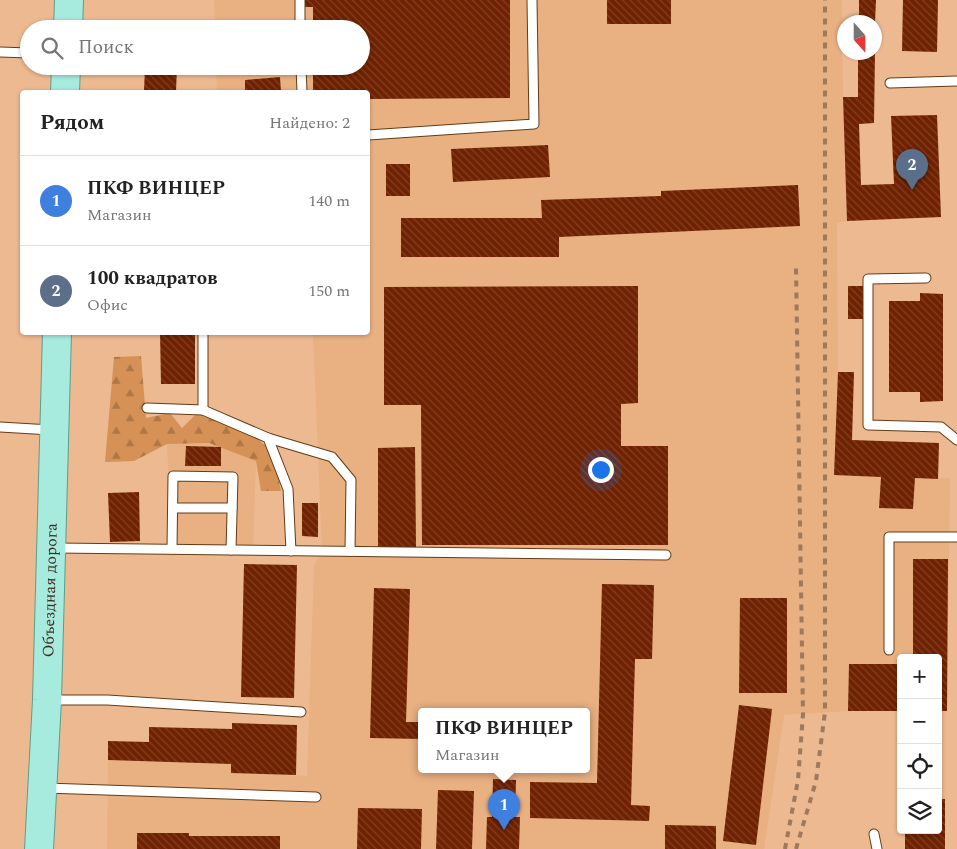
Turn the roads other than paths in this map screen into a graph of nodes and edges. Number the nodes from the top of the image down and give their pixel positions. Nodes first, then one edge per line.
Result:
1 (69, 0) edge
2 (300, 0) edge
3 (532, 0) edge
4 (68, 20) edge
5 (300, 20) edge
6 (0, 52) edge
7 (20, 53) edge
8 (66, 75) edge
9 (301, 75) edge
10 (957, 81) edge
11 (890, 83) dead end
12 (65, 90) edge
13 (302, 90) edge
14 (370, 135) edge
15 (926, 278) dead end
16 (57, 335) edge
17 (203, 335) edge
18 (147, 408) dead end
19 (203, 410) junction
20 (0, 427) edge
21 (53, 430) junction
22 (268, 438) junction
23 (957, 440) edge
24 (173, 508) junction
25 (232, 508) junction
26 (957, 537) edge
27 (50, 548) junction
28 (172, 549) junction
29 (231, 550) junction
30 (291, 551) junction
31 (350, 551) junction
32 (666, 555) dead end
33 (889, 650) dead end
34 (47, 700) junction
35 (301, 712) dead end
36 (42, 788) junction
37 (316, 797) dead end
38 (874, 834) dead end
39 (39, 849) edge
40 (877, 849) edge

1 - 4 main road
2 - 5 lane
3 - 14 lane
6 - 7 lane
8 - 12 main road
9 - 13 lane
10 - 11 lane
15 - 23 lane
16 - 21 main road, Объездная дорога
17 - 19 lane
18 - 19 lane
19 - 22 lane
20 - 21 lane
21 - 27 main road, Объездная дорога
22 - 30 lane
22 - 31 lane
24 - 25 lane
24 - 25 lane
24 - 28 lane
25 - 29 lane
26 - 33 lane
27 - 28 lane
27 - 34 main road, Объездная дорога
28 - 29 lane
29 - 30 lane
30 - 31 lane
31 - 32 lane
34 - 35 lane
34 - 36 main road, Объездная дорога
36 - 37 lane
36 - 39 main road, Объездная дорога
38 - 40 lane

